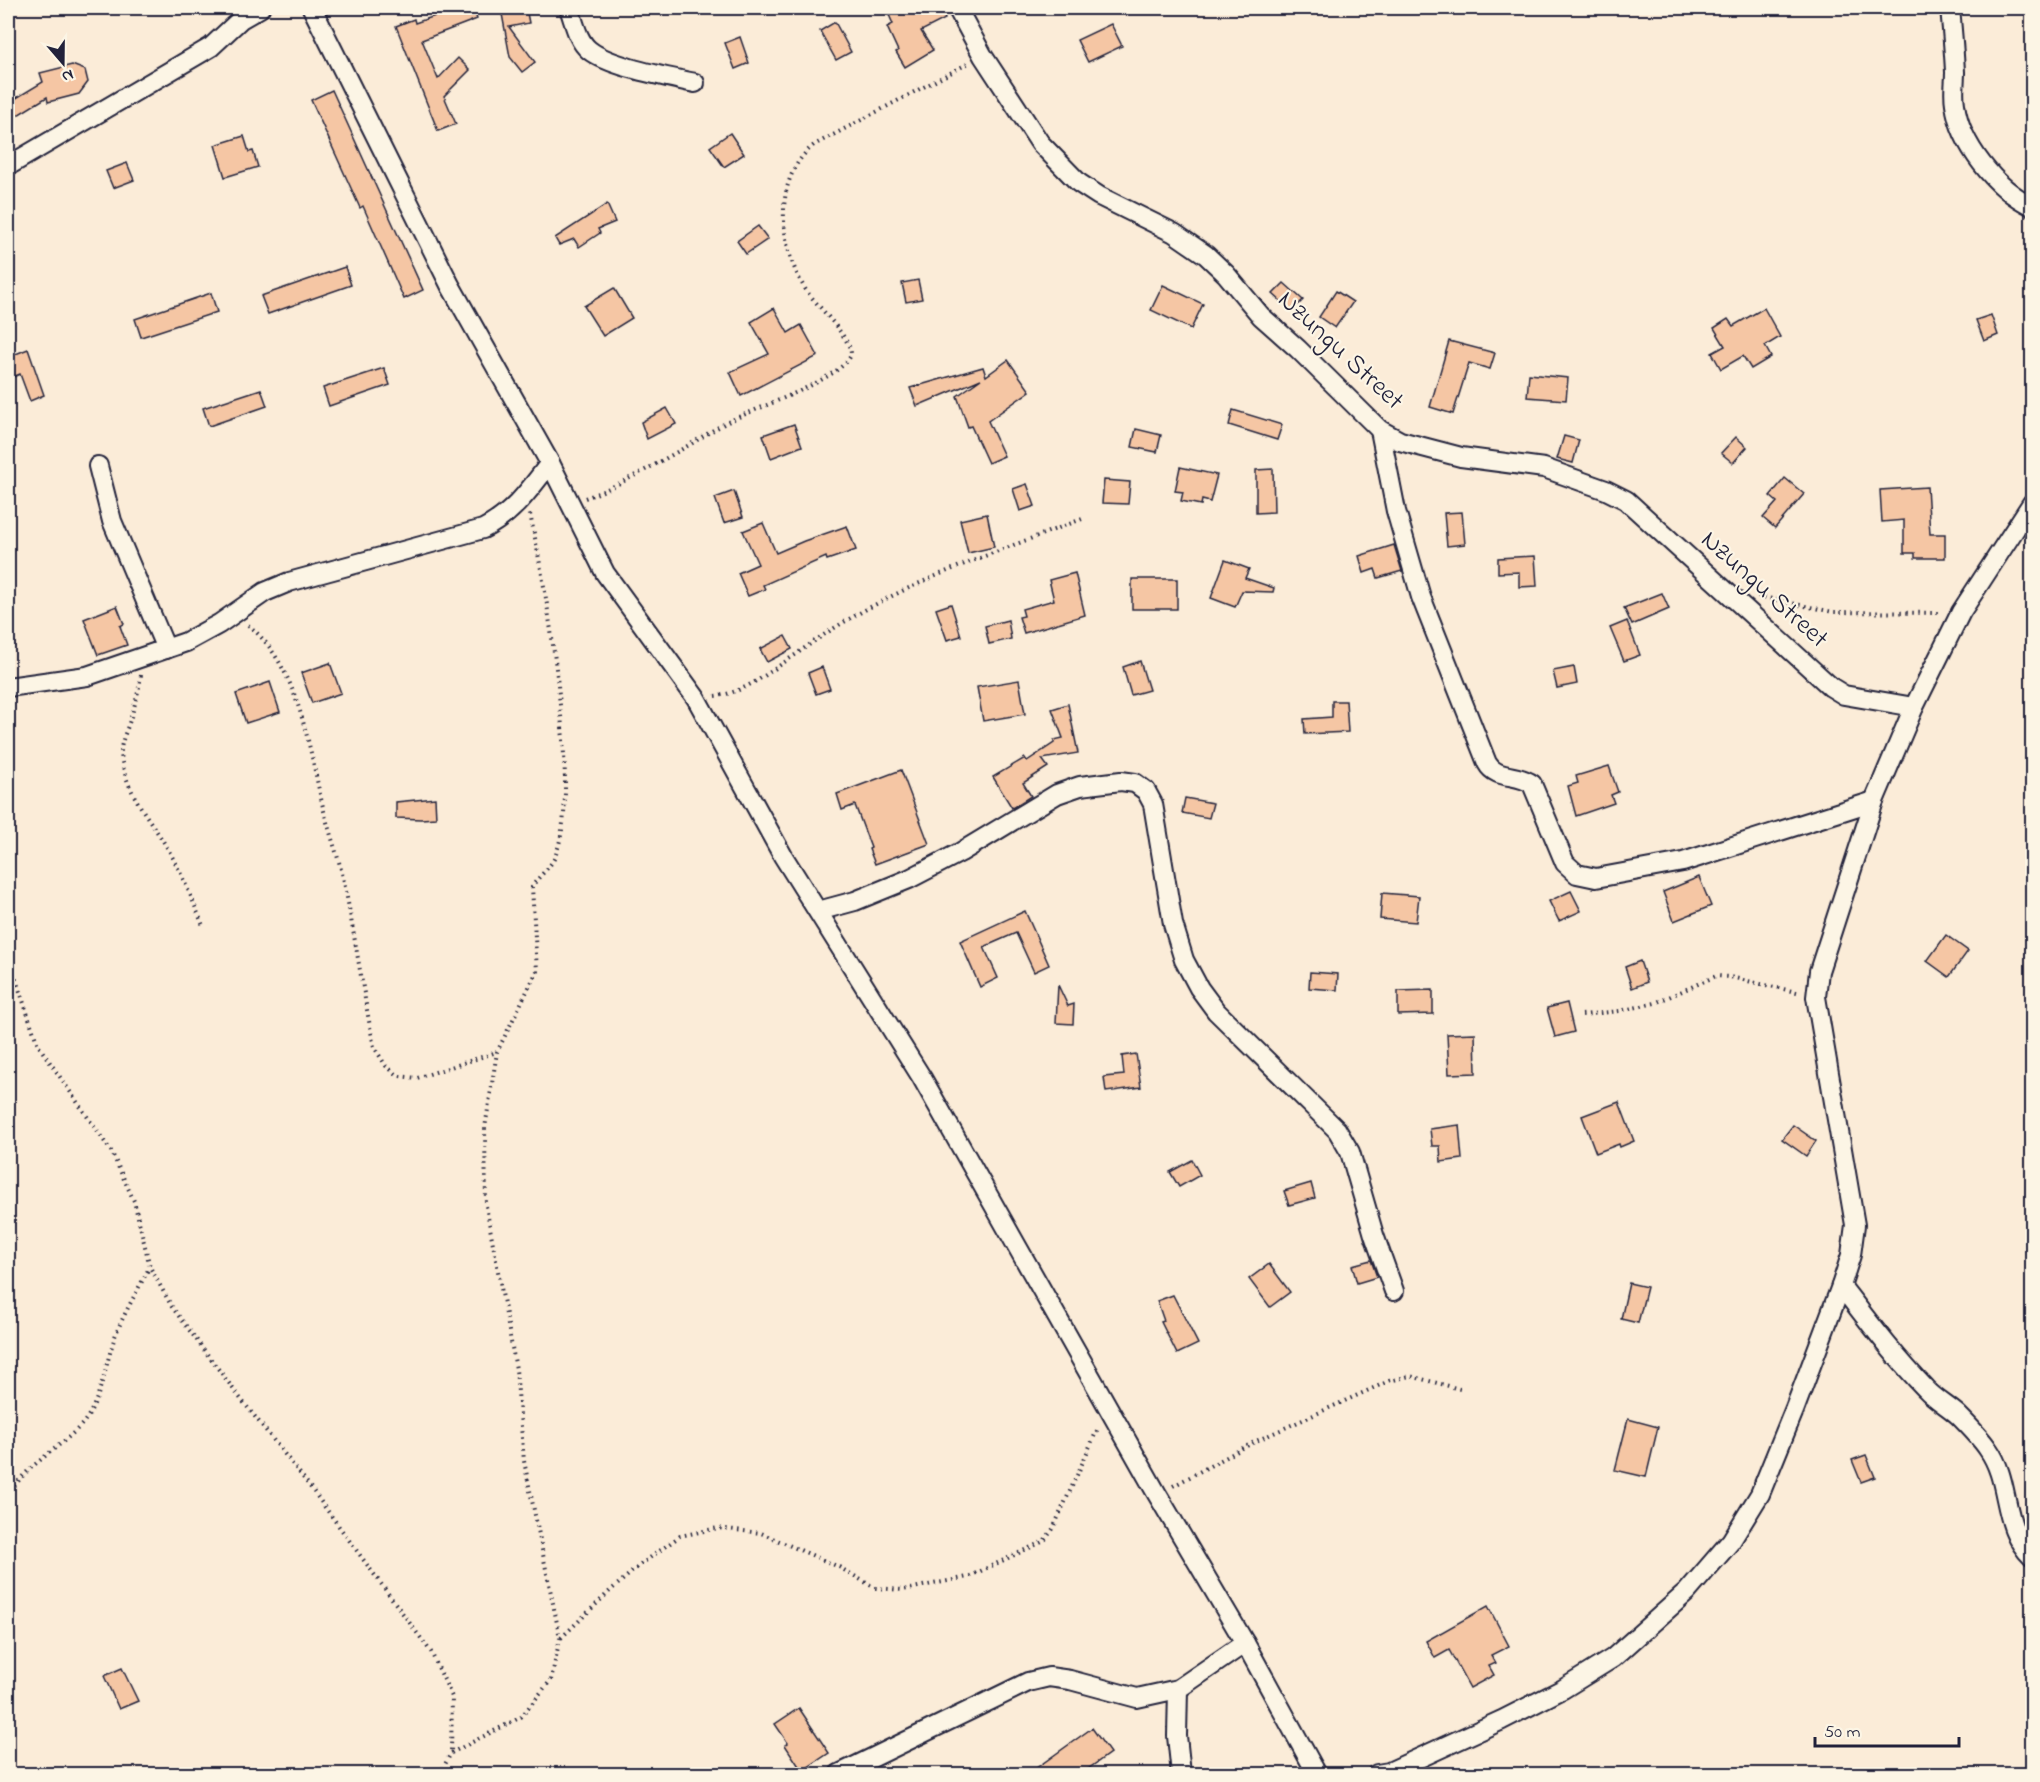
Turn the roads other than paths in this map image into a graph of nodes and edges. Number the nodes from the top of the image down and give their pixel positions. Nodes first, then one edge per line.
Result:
1 (260, 8) edge
2 (312, 8) edge
3 (569, 8) edge
4 (957, 8) edge
5 (1950, 8) edge
6 (695, 84) dead end
7 (8, 166) edge
8 (2032, 206) edge
9 (1380, 430) junction
10 (550, 463) junction
11 (98, 466) dead end
12 (2032, 503) edge
13 (166, 649) junction
14 (8, 687) edge
15 (1914, 707) junction
16 (1874, 801) junction
17 (818, 911) junction
18 (1841, 1286) junction
19 (1394, 1292) dead end
20 (2032, 1557) edge
21 (1245, 1643) junction
22 (1178, 1689) junction
23 (839, 1774) edge
24 (1181, 1774) edge
25 (1317, 1774) edge
26 (1377, 1774) edge

1 - 7 street
2 - 10 street
3 - 6 street
4 - 9 street, Nzungu Street
5 - 8 street
9 - 15 street, Nzungu Street
9 - 16 street
10 - 13 street
10 - 17 street
11 - 13 street
12 - 15 street
13 - 14 street
15 - 16 street
16 - 18 street
17 - 19 street
17 - 21 street
18 - 20 street
18 - 26 street
21 - 22 street
21 - 25 street
22 - 23 street
22 - 24 street

